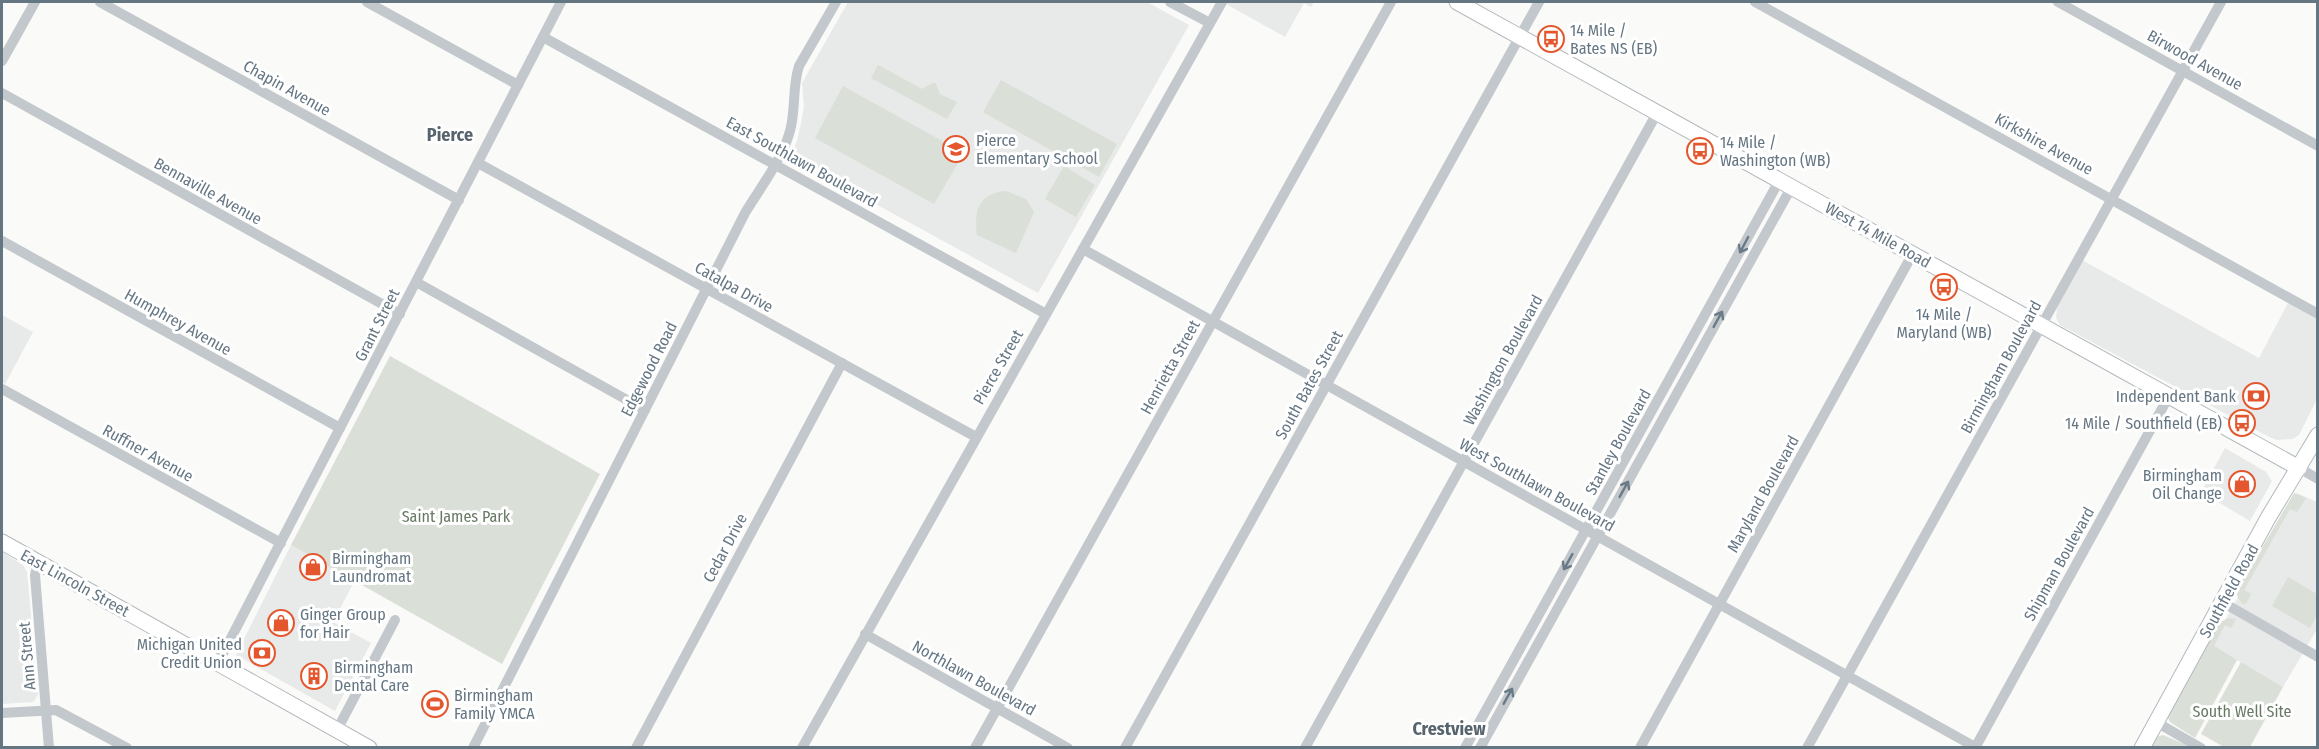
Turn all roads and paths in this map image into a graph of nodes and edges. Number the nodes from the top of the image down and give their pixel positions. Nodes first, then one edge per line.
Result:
1 (35, 2) edge
2 (100, 2) edge
3 (367, 2) edge
4 (561, 2) edge
5 (836, 2) edge
6 (1170, 2) edge
7 (1222, 2) edge
8 (1391, 2) edge
9 (1457, 2) edge
10 (1539, 2) edge
11 (1755, 2) edge
12 (2058, 2) edge
13 (2221, 2) edge
14 (1210, 23) junction
15 (543, 37) junction
16 (1520, 37) junction
17 (2, 61) edge
18 (2182, 70) junction
19 (518, 85) junction
20 (2, 93) edge
21 (1657, 113) junction
22 (2318, 146) edge
23 (478, 163) junction
24 (774, 164) junction
25 (1785, 184) junction
26 (2111, 199) junction
27 (459, 200) junction
28 (2, 241) edge
29 (1083, 249) junction
30 (1912, 255) junction
31 (416, 282) junction
32 (707, 289) junction
33 (400, 314) junction
34 (1046, 314) junction
35 (2318, 314) edge
36 (1212, 321) junction
37 (2041, 326) junction
38 (1682, 359) junction
39 (842, 363) junction
40 (1693, 365) junction
41 (1326, 385) junction
42 (2, 389) edge
43 (2169, 396) junction
44 (645, 410) junction
45 (340, 428) junction
46 (2318, 435) edge
47 (976, 437) junction
48 (1464, 461) junction
49 (2299, 468) junction
50 (2318, 479) edge
51 (1586, 529) junction
52 (1598, 536) junction
53 (2, 542) edge
54 (280, 543) junction
55 (38, 562) junction
56 (2223, 602) junction
57 (1719, 604) junction
58 (395, 620) dead end
59 (865, 634) junction
60 (2318, 657) edge
61 (218, 663) junction
62 (1847, 675) junction
63 (997, 708) junction
64 (46, 710) junction
65 (2, 713) edge
66 (2156, 722) junction
67 (1475, 729) junction
68 (337, 730) junction
69 (1487, 735) junction
70 (49, 747) edge
71 (127, 747) edge
72 (369, 747) edge
73 (473, 747) edge
74 (636, 747) edge
75 (802, 747) edge
76 (975, 747) edge
77 (1068, 747) edge
78 (1125, 747) edge
79 (1305, 747) edge
80 (1465, 747) edge
81 (1480, 747) edge
82 (1640, 747) edge
83 (1807, 747) edge
84 (1976, 747) edge
85 (2142, 747) edge
86 (2201, 747) edge

1 - 17 street
2 - 27 street, Chapin Avenue
3 - 19 street
4 - 15 street, Grant Street
5 - 24 street, Edgewood Road
6 - 14 street
7 - 14 street, Pierce Street
8 - 36 street, Henrietta Street
9 - 16 main road, West 14 Mile Road
10 - 16 street, South Bates Street
11 - 26 street, Kirkshire Avenue
12 - 18 street, Birwood Avenue
13 - 18 street, Birmingham Boulevard
14 - 29 street, Pierce Street
15 - 19 street, Grant Street
15 - 24 street, East Southlawn Boulevard
16 - 21 main road, West 14 Mile Road
16 - 41 street, South Bates Street
18 - 22 street, Birwood Avenue
18 - 26 street, Birmingham Boulevard
19 - 23 street, Grant Street
20 - 33 street, Bennaville Avenue
21 - 25 main road, West 14 Mile Road
21 - 48 street, Washington Boulevard
23 - 27 street, Grant Street
23 - 32 street, Catalpa Drive
24 - 32 street, Edgewood Road
24 - 34 street, East Southlawn Boulevard
25 - 30 main road, West 14 Mile Road
25 -> 38 street, Stanley Boulevard
40 -> 25 street, Stanley Boulevard
26 - 35 street, Kirkshire Avenue
26 - 37 street, Birmingham Boulevard
27 - 31 street, Grant Street
28 - 45 street, Humphrey Avenue
29 - 34 street, Pierce Street
29 - 36 street, West Southlawn Boulevard
30 - 37 main road, West 14 Mile Road
30 - 57 street, Maryland Boulevard
31 - 33 street, Grant Street
31 - 44 street
32 - 39 street, Catalpa Drive
32 - 44 street, Edgewood Road
33 - 45 street, Grant Street
34 - 47 street, Pierce Street
36 - 41 street, West Southlawn Boulevard
36 - 63 street, Henrietta Street
37 - 43 main road, West 14 Mile Road
37 - 62 street, Birmingham Boulevard
38 - 40 street
38 - 51 street, Stanley Boulevard
39 - 47 street, Catalpa Drive
39 - 74 street, Cedar Drive
52 -> 40 street, Stanley Boulevard
41 - 48 street, West Southlawn Boulevard
41 - 78 street, South Bates Street
42 - 54 street, Ruffner Avenue
43 - 49 main road, West 14 Mile Road
43 - 84 street, Shipman Boulevard
44 - 73 street, Edgewood Road
45 - 54 street, Grant Street
46 - 49 main road, Southfield Road
47 - 59 street, Pierce Street
48 - 51 street, West Southlawn Boulevard
48 - 79 street, Washington Boulevard
49 - 50 street
49 - 56 main road, Southfield Road
51 - 52 street, West Southlawn Boulevard
51 -> 67 street, Stanley Boulevard
52 - 57 street, West Southlawn Boulevard
69 -> 52 street, Stanley Boulevard
53 - 55 main road, East Lincoln Street
54 - 61 street, Grant Street
55 - 61 main road, East Lincoln Street
55 - 64 street, Ann Street
56 - 60 street
56 - 66 main road, Southfield Road
57 - 62 street, West Southlawn Boulevard
57 - 82 street, Maryland Boulevard
58 - 68 street
59 - 63 street, Northlawn Boulevard
59 - 75 street, Pierce Street
61 - 68 main road, East Lincoln Street
62 - 83 street, Birmingham Boulevard
62 - 84 street, West Southlawn Boulevard
63 - 76 street, Henrietta Street
63 - 77 street, Northlawn Boulevard
64 - 65 street
64 - 70 street, Ann Street
64 - 71 street
66 - 85 main road, Southfield Road
66 - 86 street
67 - 69 street
67 - 80 street, Stanley Boulevard
68 - 72 main road, East Lincoln Street
69 - 81 street, Stanley Boulevard

